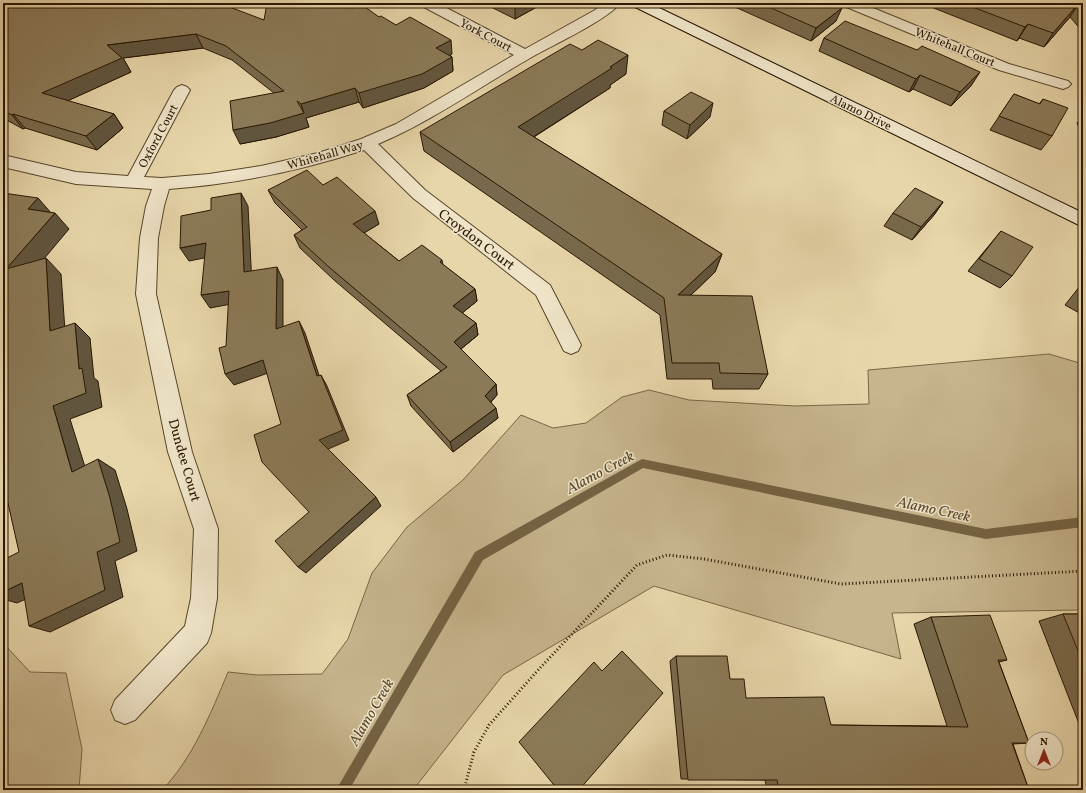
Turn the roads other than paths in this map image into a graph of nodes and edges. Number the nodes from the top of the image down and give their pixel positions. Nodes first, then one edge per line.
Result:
1 (427, 3) edge
2 (614, 3) edge
3 (638, 3) edge
4 (849, 3) edge
5 (525, 55) junction
6 (1063, 84) dead end
7 (182, 90) dead end
8 (367, 143) junction
9 (3, 161) edge
10 (134, 182) junction
11 (162, 184) junction
12 (1083, 221) edge
13 (571, 345) dead end
14 (125, 710) dead end

1 - 5 street, York Court
2 - 5 street, Whitehall Way
3 - 12 street, Alamo Drive
4 - 6 street, Whitehall Court
5 - 8 street, Whitehall Way
7 - 10 street, Oxford Court
8 - 11 street, Whitehall Way
8 - 13 street, Croydon Court
9 - 10 street, Whitehall Way
10 - 11 street, Whitehall Way
11 - 14 street, Dundee Court

